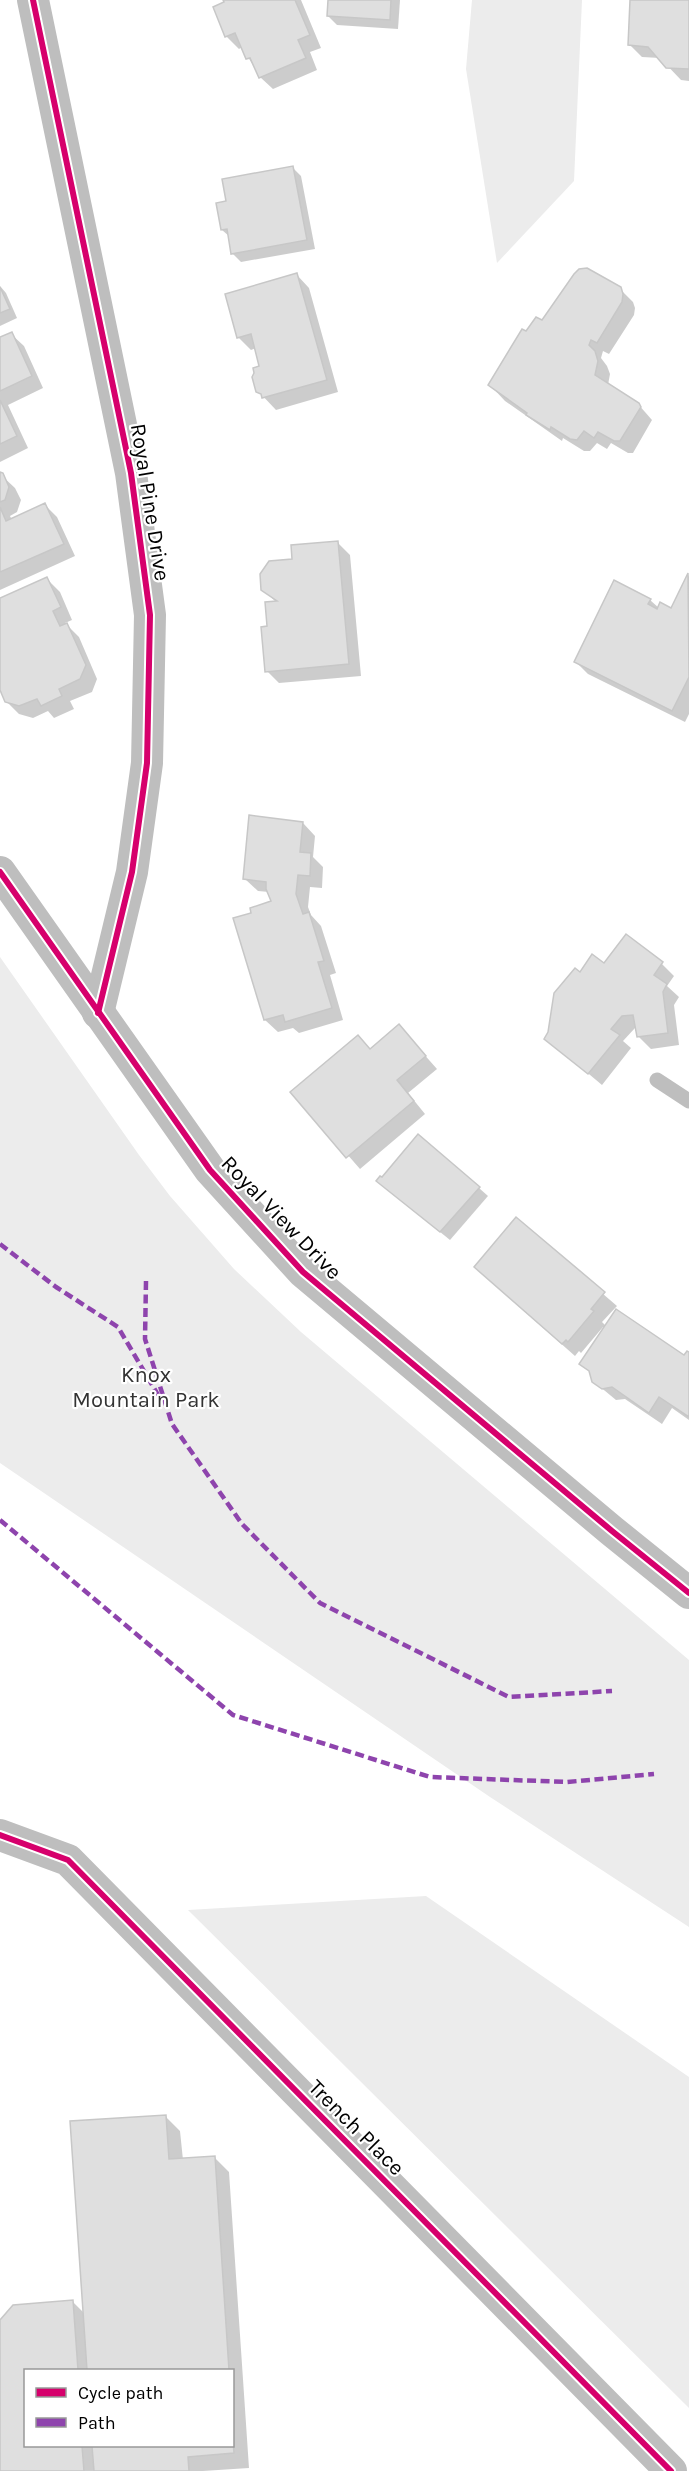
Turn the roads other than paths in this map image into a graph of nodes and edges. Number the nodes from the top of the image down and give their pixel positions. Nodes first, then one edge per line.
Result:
1 (33, 0) edge
2 (0, 872) edge
3 (98, 1013) junction
4 (657, 1080) dead end
5 (689, 1101) edge
6 (689, 1593) edge
7 (0, 1835) edge
8 (671, 2471) edge

1 - 3 street, Royal Pine Drive
2 - 3 street, Royal View Drive
3 - 6 street, Royal View Drive
4 - 5 lane
7 - 8 street, Trench Place

